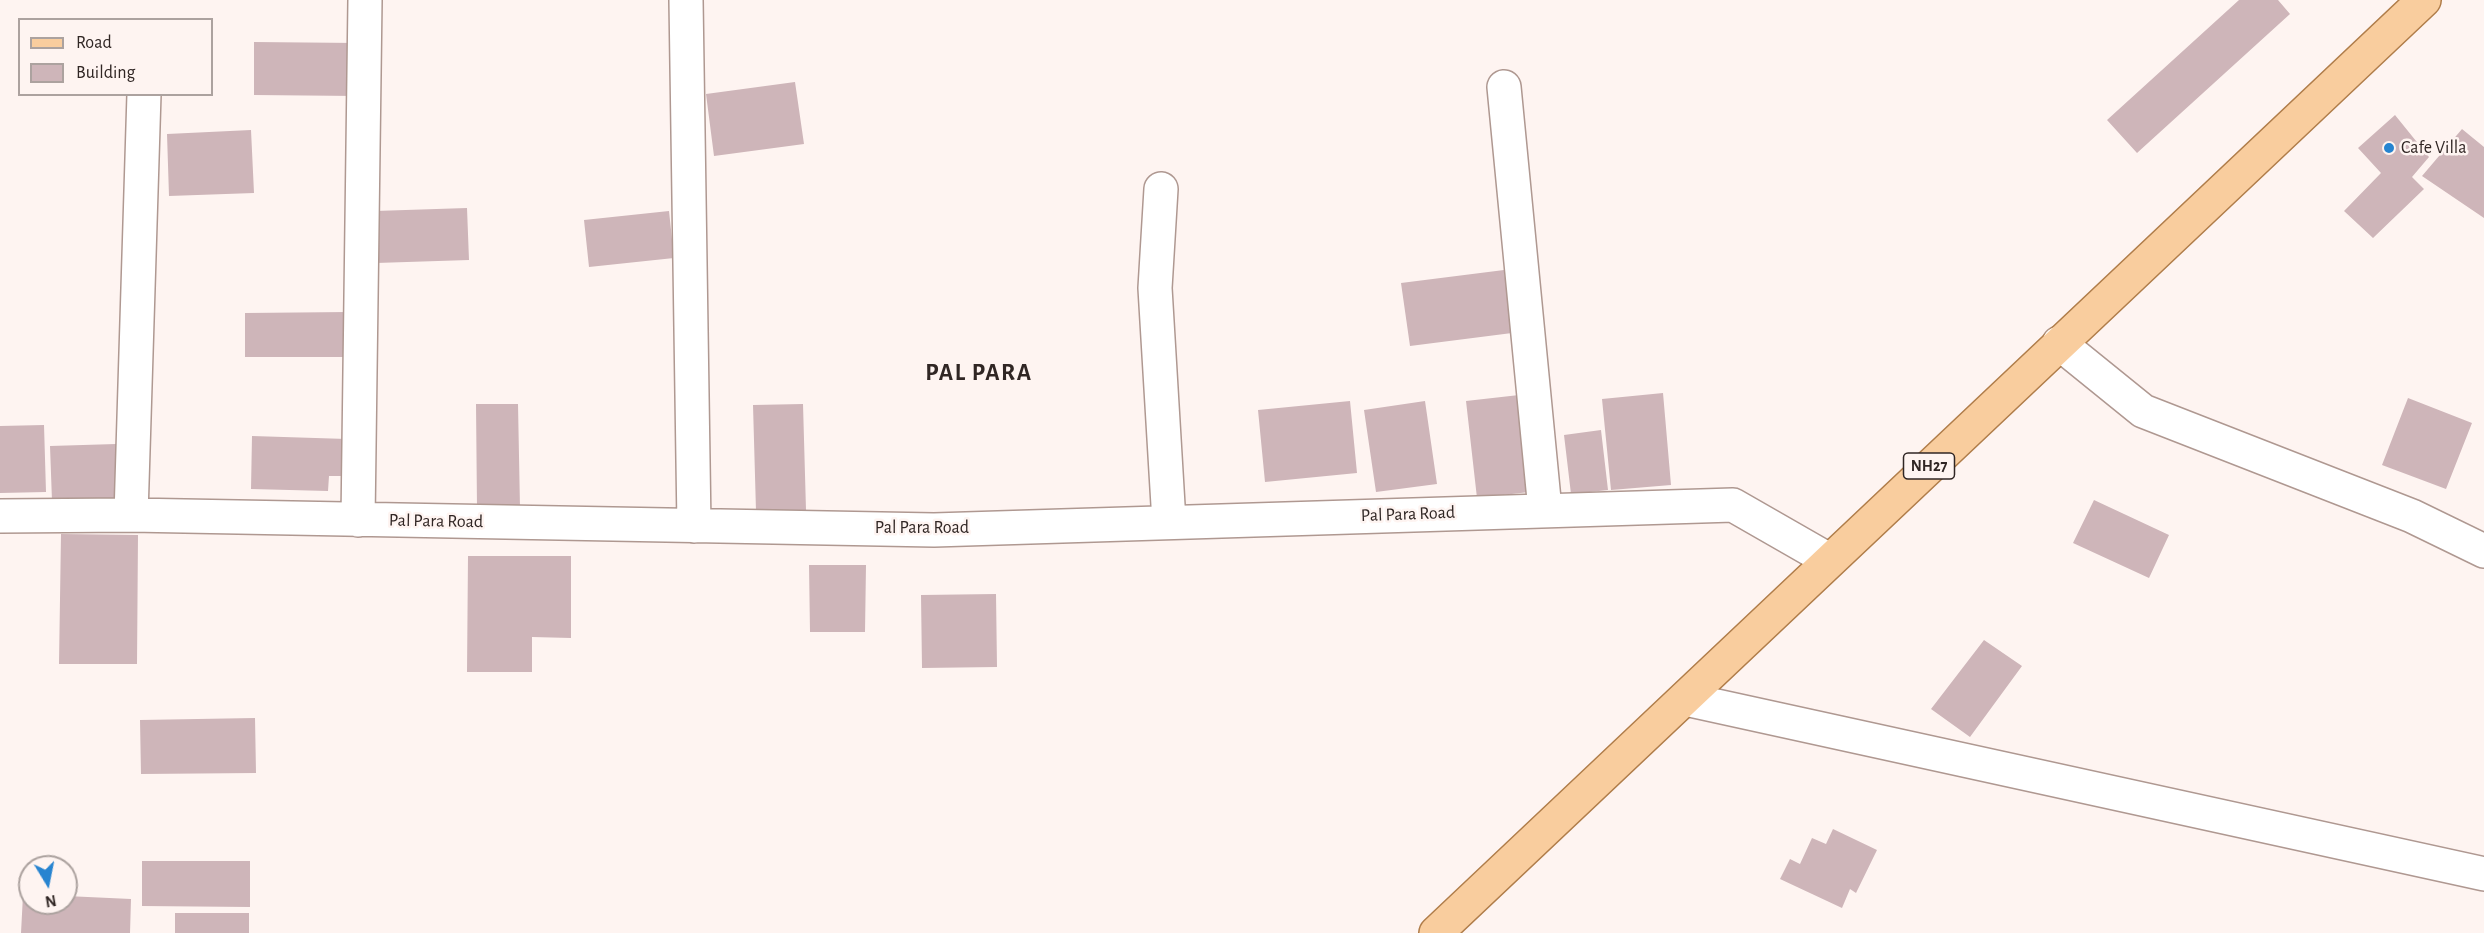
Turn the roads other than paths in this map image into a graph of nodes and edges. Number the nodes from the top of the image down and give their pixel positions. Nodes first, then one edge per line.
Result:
1 (365, 0) edge
2 (686, 0) edge
3 (2424, 0) edge
4 (1504, 87) dead end
5 (144, 96) edge
6 (1161, 189) dead end
7 (2059, 343) junction
8 (1545, 510) junction
9 (131, 515) junction
10 (0, 516) edge
11 (357, 520) junction
12 (1168, 522) junction
13 (694, 526) junction
14 (2484, 551) edge
15 (1829, 560) junction
16 (1685, 699) junction
17 (2484, 874) edge
18 (1436, 933) edge

1 - 11 street
2 - 13 street
3 - 7 main road, NH27
4 - 8 street
5 - 9 street
6 - 12 street
7 - 14 street
7 - 15 main road, NH27
8 - 12 street, Pal Para Road
8 - 15 street, Pal Para Road
9 - 10 street, Pal Para Road
9 - 11 street, Pal Para Road
11 - 13 street, Pal Para Road
12 - 13 street, Pal Para Road
15 - 16 main road, NH27
16 - 17 street
16 - 18 main road, NH27

